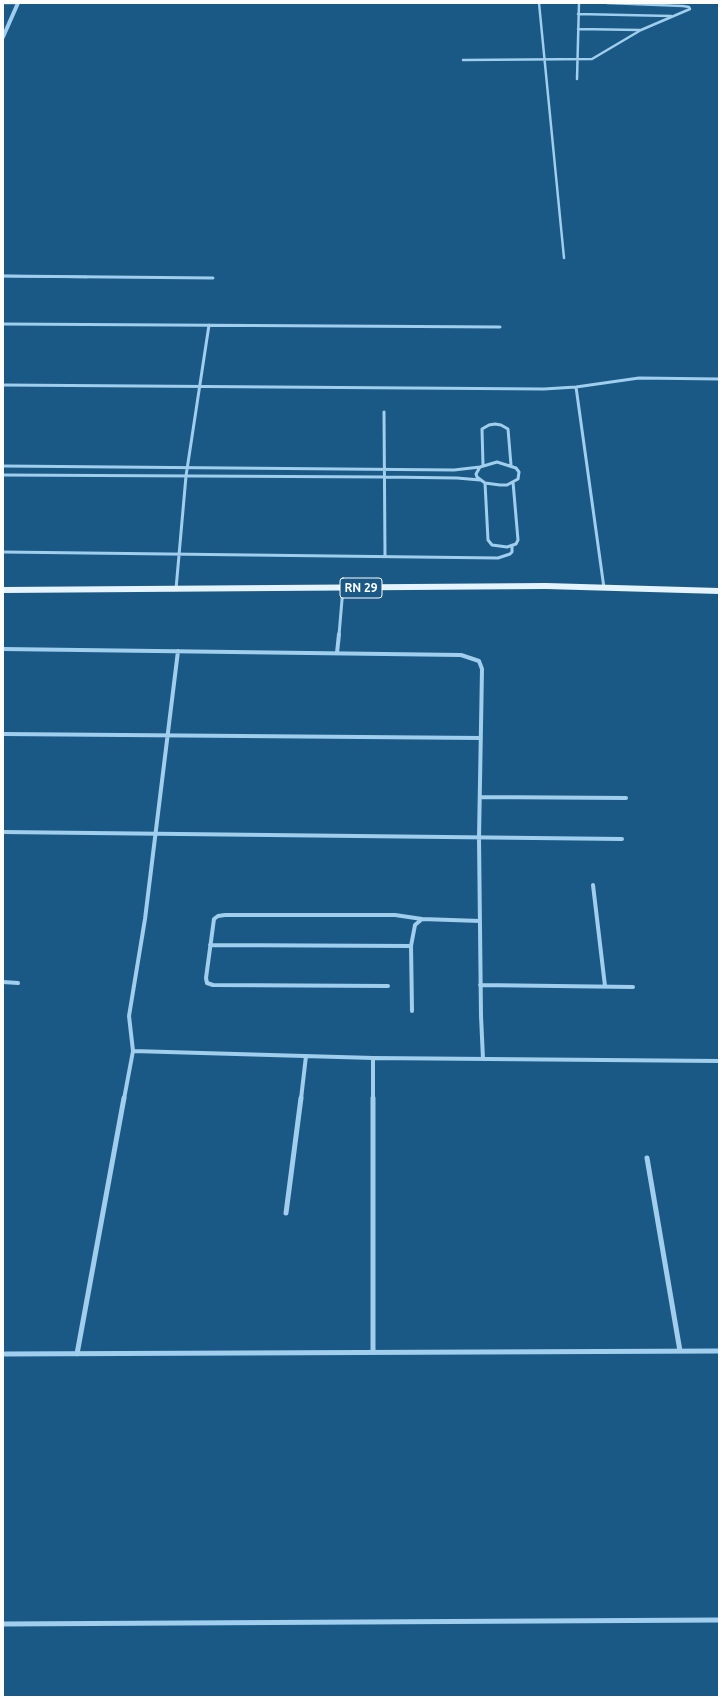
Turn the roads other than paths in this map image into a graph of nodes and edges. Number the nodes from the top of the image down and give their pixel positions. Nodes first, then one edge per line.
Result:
1 (3, 3) edge
2 (18, 3) edge
3 (539, 3) edge
4 (579, 3) edge
5 (607, 3) edge
6 (578, 14) junction
7 (674, 16) junction
8 (578, 29) junction
9 (641, 30) junction
10 (3, 37) edge
11 (463, 60) dead end
12 (546, 61) junction
13 (576, 61) junction
14 (577, 79) dead end
15 (564, 258) dead end
16 (3, 276) edge
17 (214, 278) dead end
18 (3, 324) edge
19 (209, 325) junction
20 (500, 327) dead end
21 (719, 379) edge
22 (3, 385) edge
23 (201, 386) junction
24 (576, 387) junction
25 (384, 412) dead end
26 (511, 465) junction
27 (3, 466) edge
28 (481, 466) junction
29 (188, 467) junction
30 (385, 469) junction
31 (3, 475) edge
32 (186, 476) junction
33 (385, 477) junction
34 (480, 480) junction
35 (514, 482) junction
36 (485, 483) junction
37 (512, 546) junction
38 (3, 552) edge
39 (179, 554) junction
40 (385, 556) junction
41 (343, 588) junction
42 (604, 588) junction
43 (176, 589) junction
44 (3, 590) edge
45 (719, 591) edge
46 (3, 649) edge
47 (178, 651) junction
48 (337, 653) junction
49 (3, 734) edge
50 (169, 734) junction
51 (481, 738) junction
52 (480, 797) junction
53 (626, 798) dead end
54 (3, 832) edge
55 (156, 833) junction
56 (479, 838) junction
57 (622, 840) dead end
58 (593, 885) dead end
59 (422, 919) junction
60 (480, 921) junction
61 (210, 945) junction
62 (411, 946) junction
63 (3, 982) edge
64 (18, 983) dead end
65 (480, 985) junction
66 (388, 986) dead end
67 (605, 986) junction
68 (633, 987) dead end
69 (412, 1011) dead end
70 (133, 1051) junction
71 (306, 1056) junction
72 (374, 1058) junction
73 (484, 1059) junction
74 (719, 1061) edge
75 (647, 1158) dead end
76 (286, 1213) dead end
77 (680, 1351) junction
78 (719, 1351) edge
79 (374, 1352) junction
80 (3, 1354) edge
81 (77, 1354) junction
82 (719, 1620) edge
83 (3, 1624) edge

1 - 2 street
2 - 10 street
3 - 12 street
4 - 6 street
5 - 7 street
6 - 7 street
6 - 8 street
7 - 9 street
8 - 9 street
8 - 13 street
9 - 13 street
11 - 12 street
12 - 13 street
12 - 15 street
13 - 14 street
16 - 17 street
18 - 19 street
19 - 20 street
19 - 23 street
21 - 24 street
22 - 23 street
23 - 24 street
23 - 29 street
24 - 42 street
25 - 30 street
26 - 28 street
26 - 28 street
26 - 35 street
27 - 29 street
28 - 30 street
28 - 34 street
29 - 30 street
29 - 32 street
30 - 33 street
31 - 32 street
32 - 33 street
32 - 39 street
33 - 34 street
33 - 40 street
34 - 36 street
35 - 36 street
35 - 37 street
36 - 37 street
37 - 40 street
38 - 39 street
39 - 40 street
39 - 43 street
41 - 42 main road, RN 29
41 - 43 main road, RN 29
41 - 48 street
42 - 45 main road, RN 29
43 - 44 main road, RN 29
46 - 47 street
47 - 48 street
47 - 50 street
48 - 51 street
49 - 50 street
50 - 51 street
50 - 55 street
51 - 52 street
52 - 53 street
52 - 56 street
54 - 55 street
55 - 56 street
55 - 70 street
56 - 57 street
56 - 60 street
58 - 67 street
59 - 60 street
59 - 61 street
59 - 62 street
60 - 65 street
61 - 62 street
61 - 66 street
62 - 69 street
63 - 64 street
65 - 67 street
65 - 73 street
67 - 68 street
70 - 71 street
70 - 81 street
71 - 72 street
71 - 76 street
72 - 73 street
72 - 79 street
73 - 74 street
75 - 77 street
77 - 78 street
77 - 79 street
79 - 81 street
80 - 81 street
82 - 83 street

